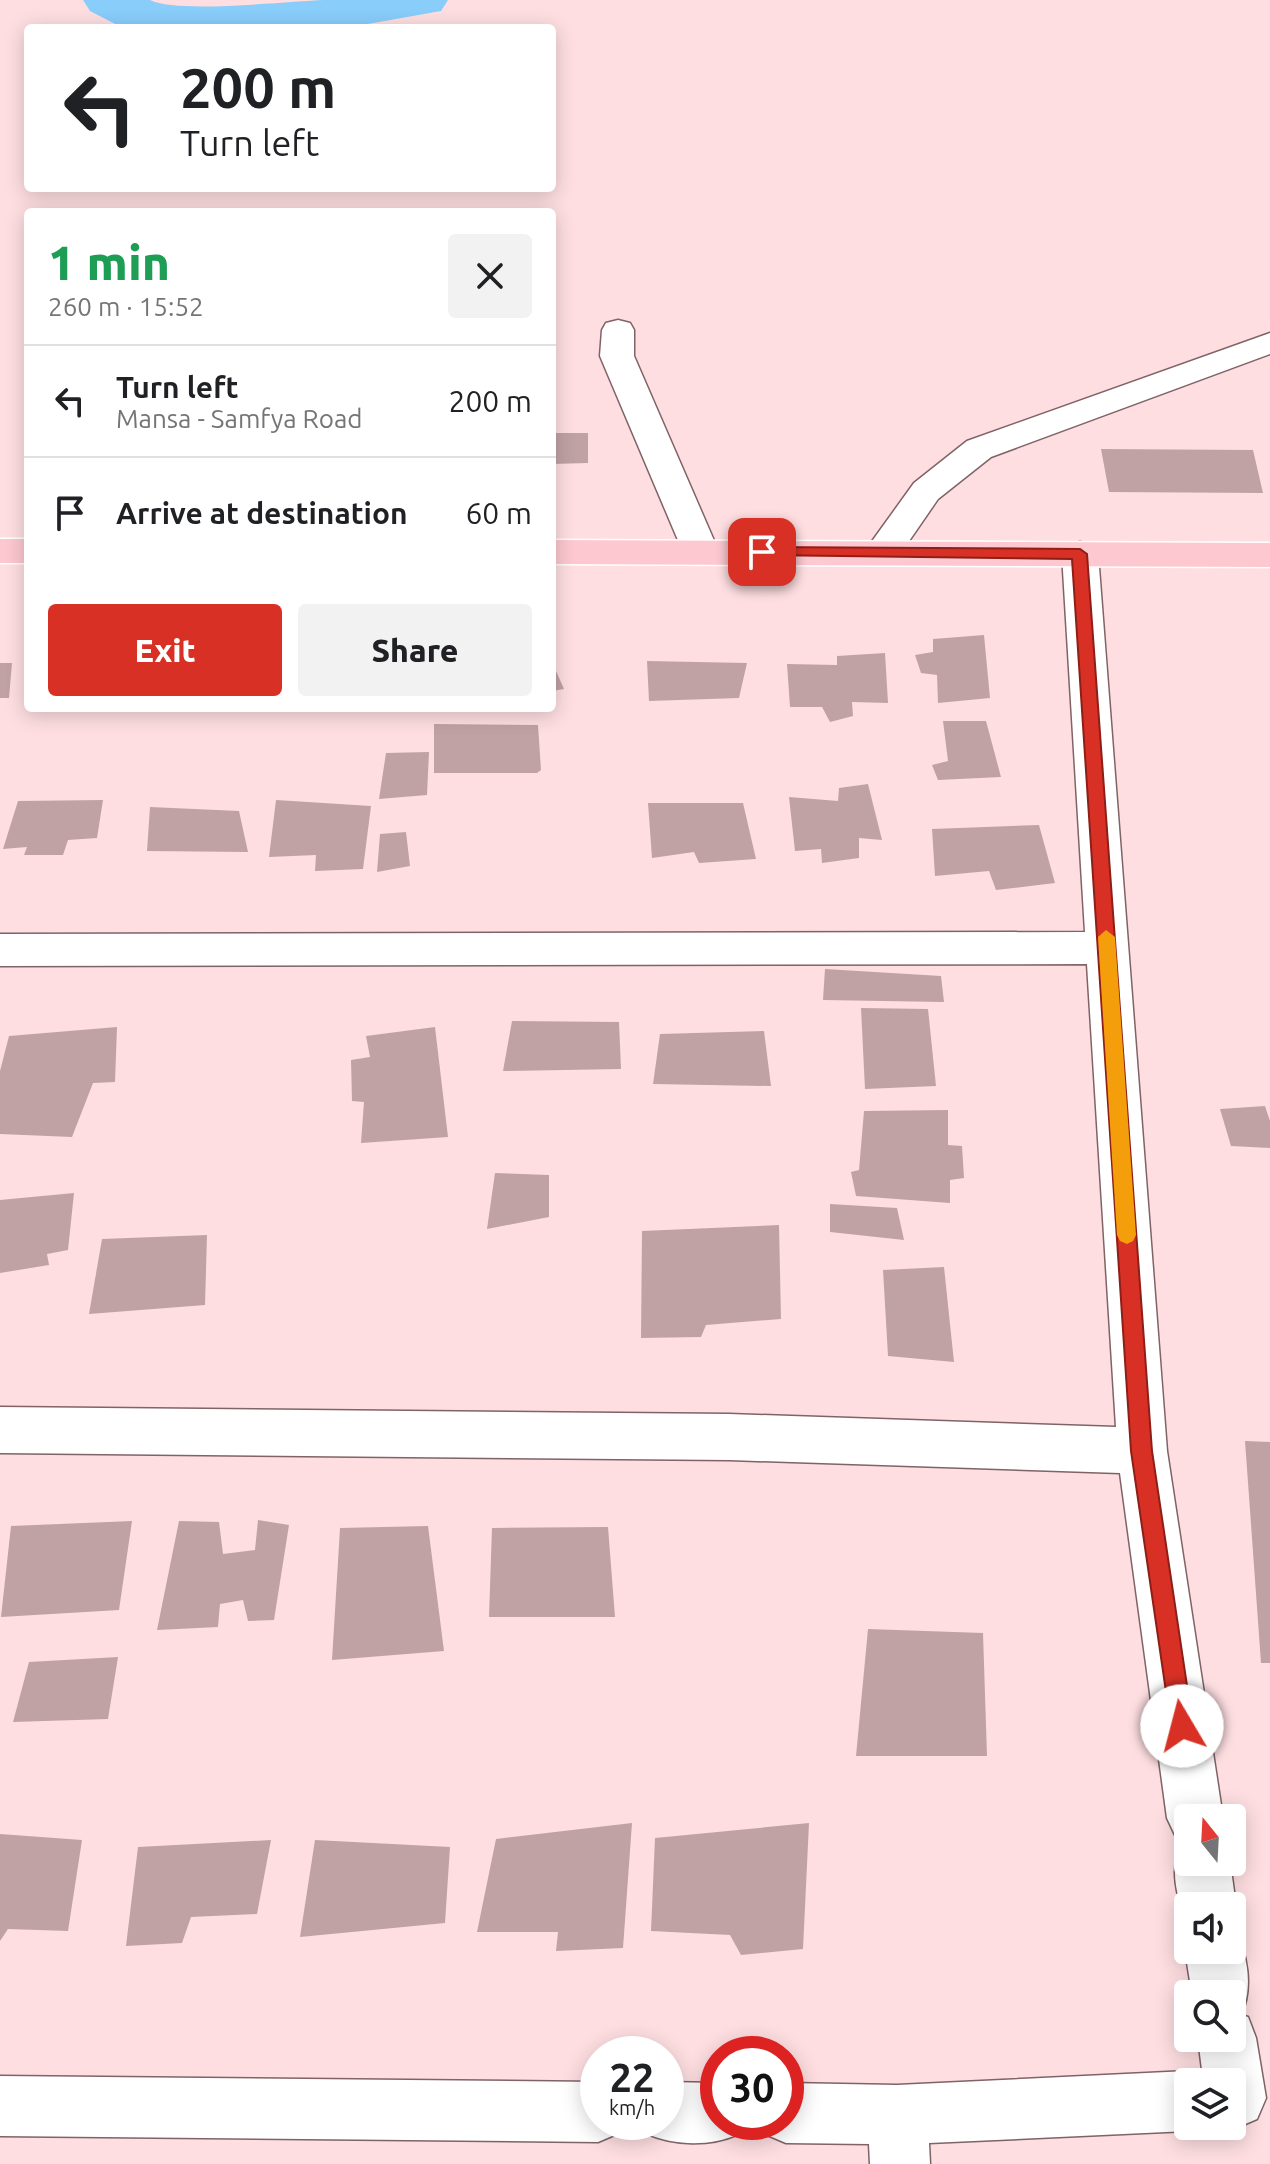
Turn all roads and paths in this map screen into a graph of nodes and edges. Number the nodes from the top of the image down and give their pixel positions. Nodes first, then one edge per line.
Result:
1 (618, 330) dead end
2 (1270, 343) edge
3 (0, 551) edge
4 (24, 551) edge
5 (883, 551) junction
6 (556, 552) edge
7 (701, 552) junction
8 (1080, 554) junction
9 (1270, 555) edge
10 (1107, 948) junction
11 (0, 950) edge
12 (0, 1430) edge
13 (1142, 1451) junction
14 (1193, 1804) edge
15 (0, 2106) edge
16 (1174, 2106) edge
17 (580, 2112) edge
18 (804, 2117) edge
19 (898, 2139) edge

1 - 7 street
2 - 5 street
3 - 4 main road
5 - 7 main road
5 - 8 main road
6 - 7 main road
8 - 9 main road
8 - 10 street
10 - 11 street
10 - 13 street
12 - 13 street
13 - 14 street
15 - 17 street
16 - 19 street
18 - 19 street

